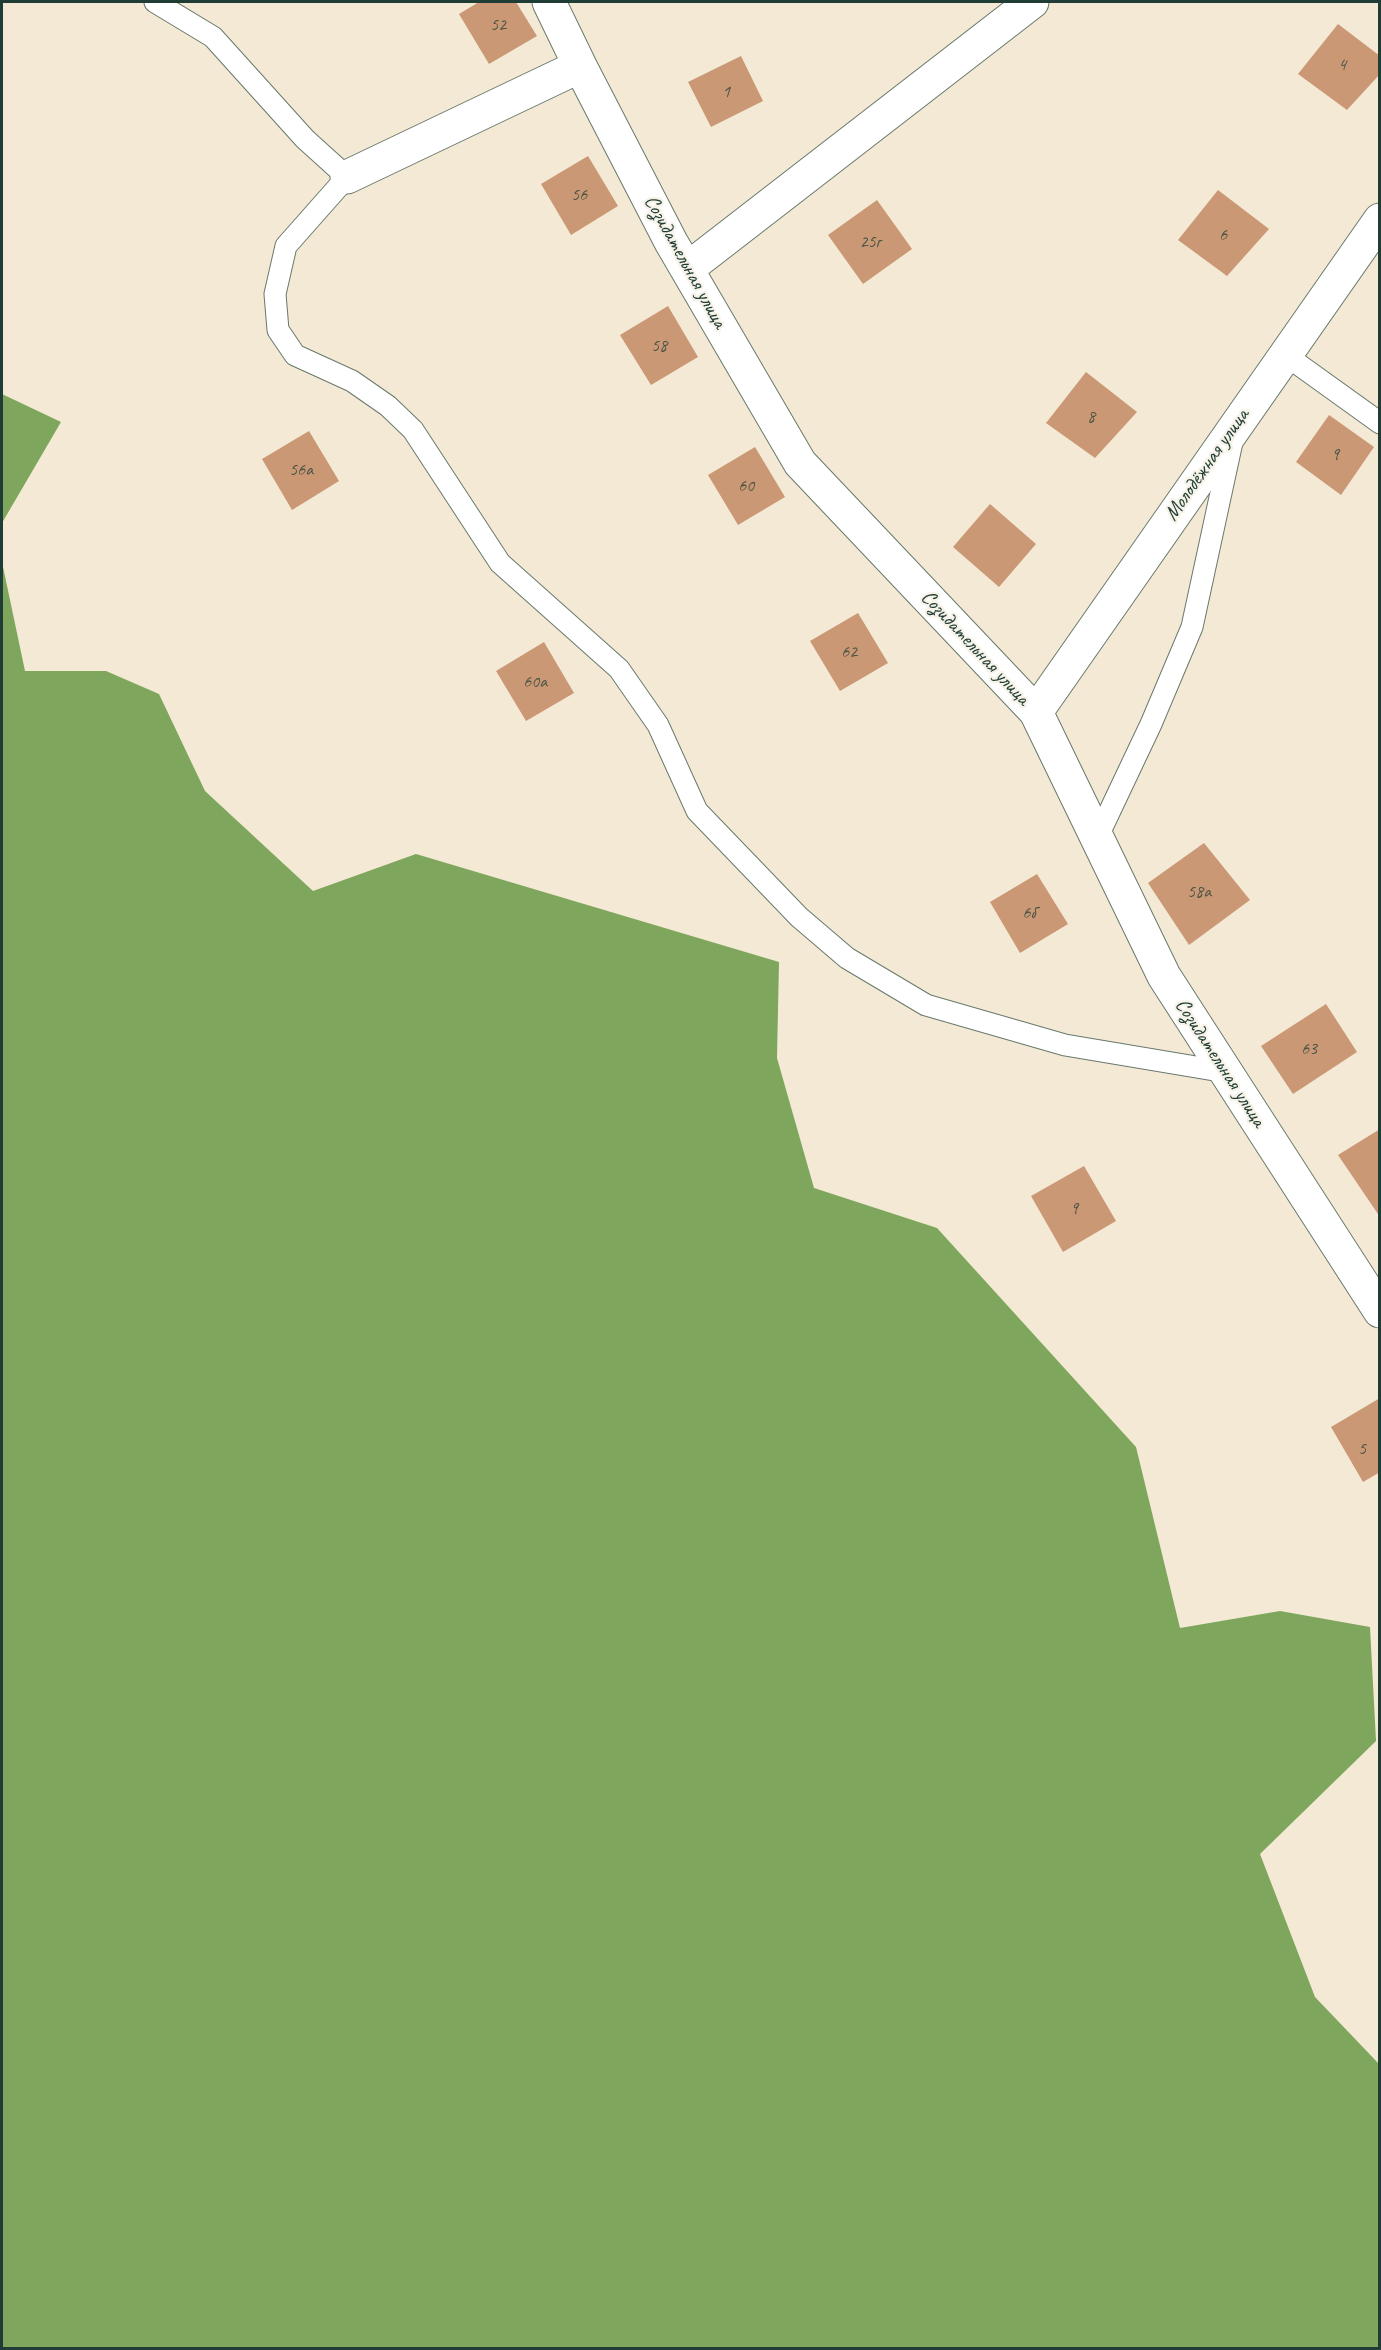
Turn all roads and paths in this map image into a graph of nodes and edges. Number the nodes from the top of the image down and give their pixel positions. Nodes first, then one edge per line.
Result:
1 (155, 2) edge
2 (549, 2) edge
3 (1032, 2) edge
4 (580, 66) junction
5 (347, 177) junction
6 (1380, 220) edge
7 (687, 269) junction
8 (1284, 354) junction
9 (1380, 423) edge
10 (1236, 424) junction
11 (1036, 712) junction
12 (1097, 838) junction
13 (1226, 1072) junction
14 (1380, 1311) edge

1 - 5 lane
2 - 4 street, Созидательная улица
3 - 7 street
4 - 5 street
4 - 7 street, Созидательная улица
5 - 13 lane
6 - 8 street, Молодёжная улица
7 - 11 street, Созидательная улица
8 - 9 lane
8 - 10 street, Молодёжная улица
10 - 11 street, Молодёжная улица
10 - 12 lane
11 - 12 street, Созидательная улица
12 - 13 street, Созидательная улица
13 - 14 street, Созидательная улица

